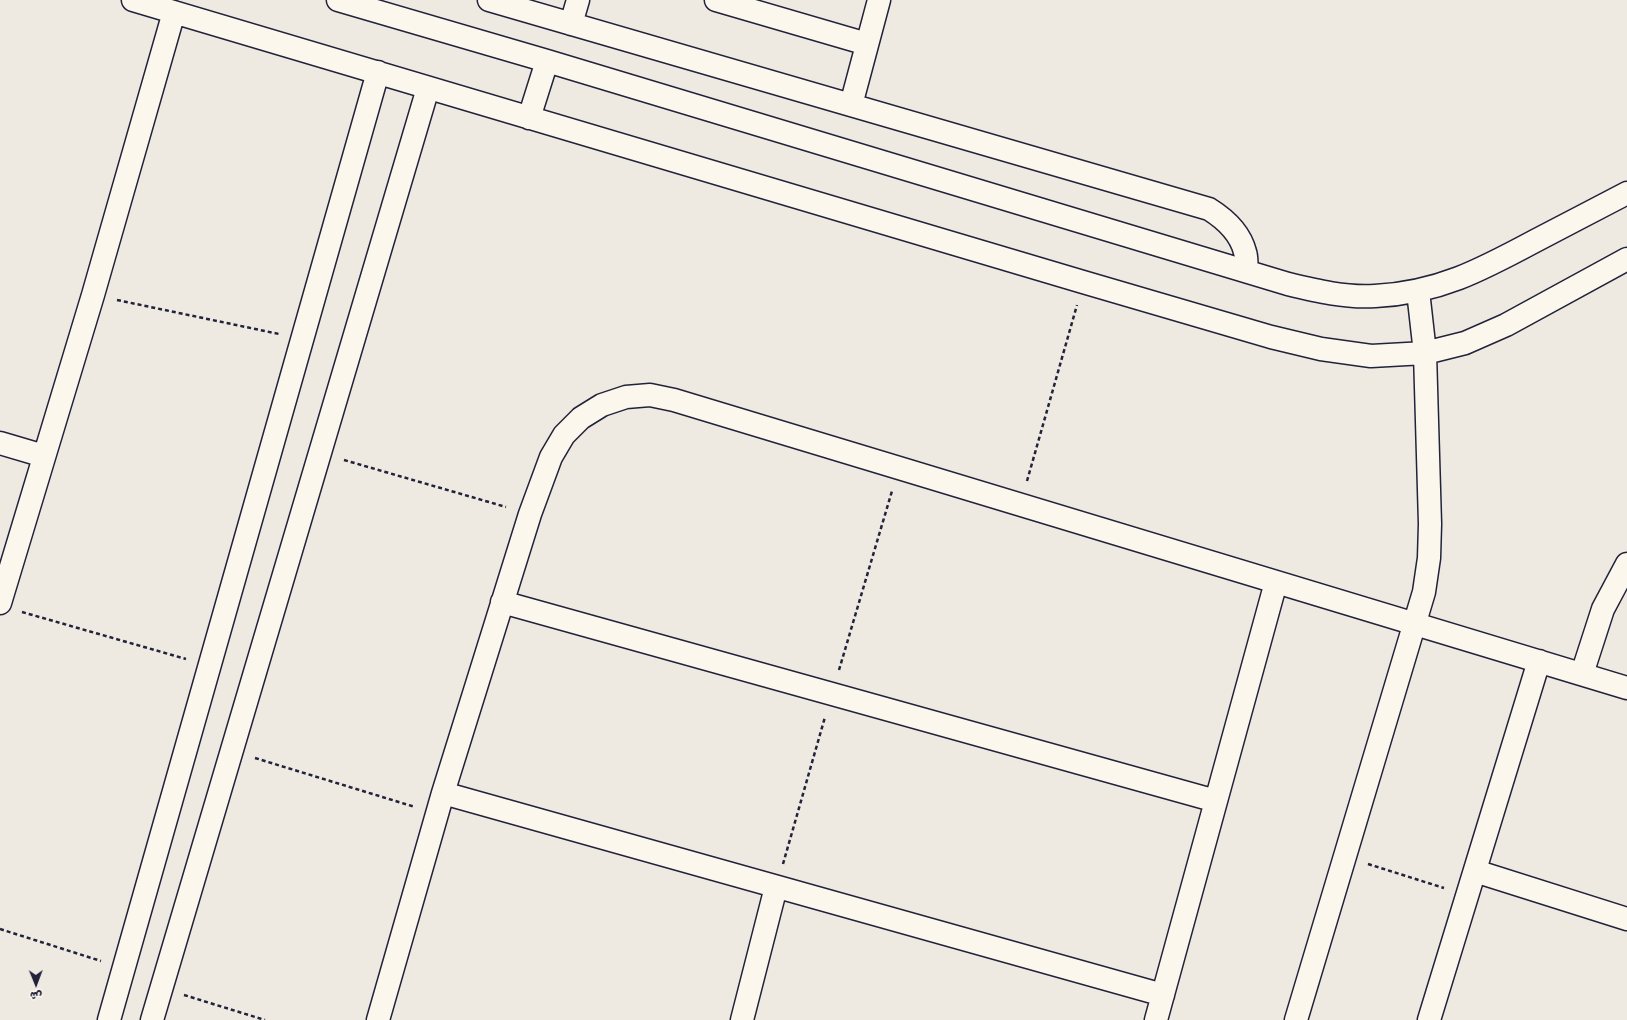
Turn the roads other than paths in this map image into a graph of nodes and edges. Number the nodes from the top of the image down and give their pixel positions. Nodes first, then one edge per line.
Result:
1 (133, 0) edge
2 (338, 0) edge
3 (489, 0) edge
4 (578, 0) edge
5 (716, 0) edge
6 (879, 0) edge
7 (174, 12) junction
8 (571, 24) junction
9 (867, 44) junction
10 (547, 61) junction
11 (378, 72) junction
12 (428, 88) junction
13 (851, 104) junction
14 (529, 118) junction
15 (1627, 194) edge
16 (1627, 259) edge
17 (1247, 271) junction
18 (1418, 291) junction
19 (1425, 353) junction
20 (0, 443) edge
21 (44, 456) junction
22 (1627, 564) edge
23 (1276, 582) junction
24 (502, 602) junction
25 (7, 607) edge
26 (1415, 624) junction
27 (1539, 661) junction
28 (1582, 674) junction
29 (1627, 688) edge
30 (1216, 801) junction
31 (440, 803) junction
32 (1475, 871) junction
33 (776, 888) junction
34 (1627, 919) edge
35 (1162, 995) junction
36 (109, 1020) edge
37 (152, 1020) edge
38 (378, 1020) edge
39 (742, 1020) edge
40 (1156, 1020) edge
41 (1296, 1020) edge
42 (1429, 1020) edge

1 - 7 street
2 - 10 street
3 - 8 street
4 - 8 street
5 - 9 street
6 - 9 street
7 - 11 street
7 - 21 street
8 - 13 street
9 - 13 street
10 - 14 street
10 - 17 street
11 - 12 street
11 - 36 street
12 - 14 street
12 - 37 street
13 - 17 street
14 - 19 street
15 - 18 street
16 - 19 street
17 - 18 street
18 - 19 street
19 - 26 street
20 - 21 street
21 - 25 street
22 - 28 street
23 - 24 street
23 - 26 street
23 - 30 street
24 - 30 street
24 - 31 street
26 - 27 street
26 - 41 street
27 - 28 street
27 - 32 street
28 - 29 street
30 - 35 street
31 - 33 street
31 - 38 street
32 - 34 street
32 - 42 street
33 - 35 street
33 - 39 street
35 - 40 street

